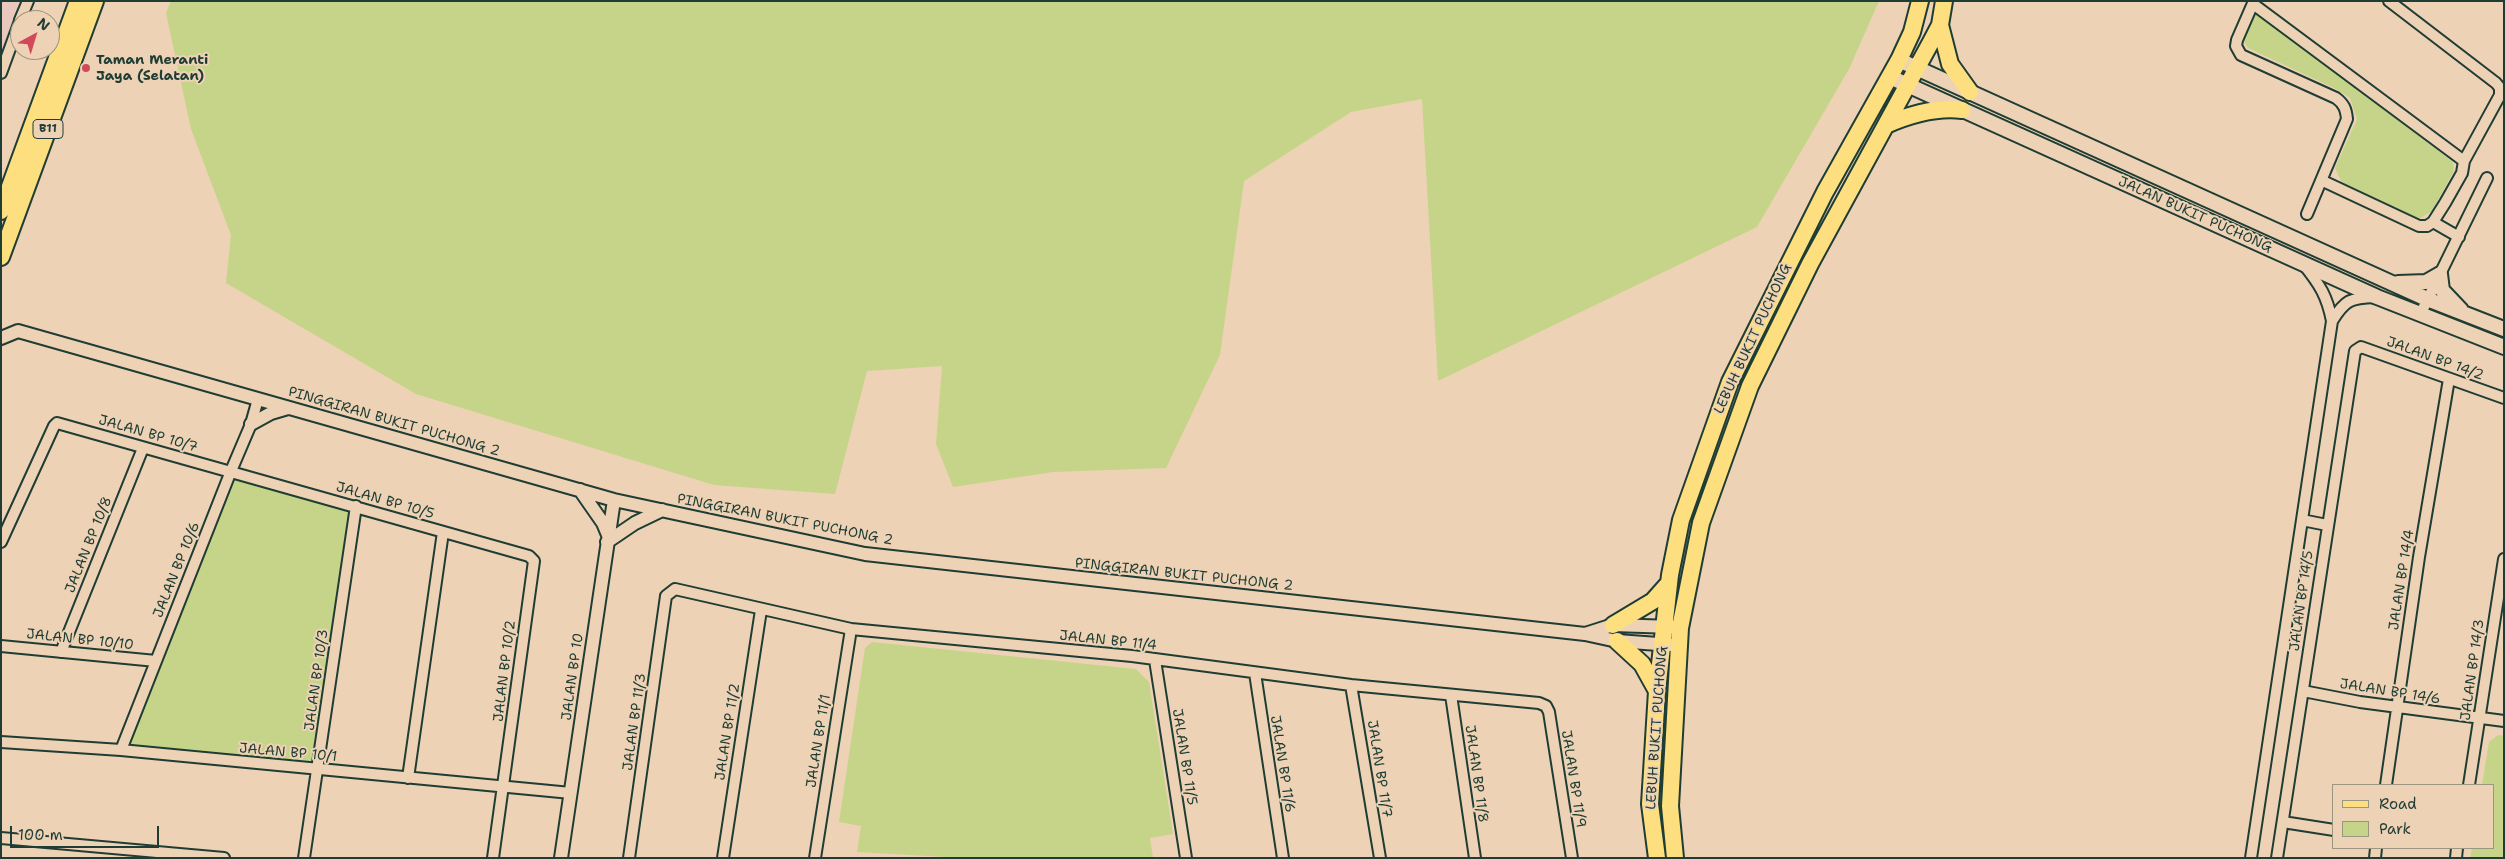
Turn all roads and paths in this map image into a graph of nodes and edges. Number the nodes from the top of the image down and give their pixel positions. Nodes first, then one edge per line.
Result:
1 (78, 1) edge
2 (94, 1) edge
3 (1920, 1) edge
4 (1944, 1) edge
5 (2389, 1) edge
6 (2253, 3) edge
7 (1940, 25) junction
8 (10, 48) edge
9 (1899, 60) junction
10 (1918, 68) junction
11 (1, 73) edge
12 (1890, 76) junction
13 (1909, 85) junction
14 (1970, 92) junction
15 (1962, 110) junction
16 (1886, 125) junction
17 (2464, 161) junction
18 (2160, 177) junction
19 (2487, 178) dead end
20 (2323, 181) junction
21 (2152, 196) junction
22 (1, 211) edge
23 (2307, 214) dead end
24 (2432, 222) junction
25 (2459, 237) junction
26 (1, 257) edge
27 (2303, 263) junction
28 (2440, 274) junction
29 (2392, 283) junction
30 (2377, 297) junction
31 (2426, 299) junction
32 (2420, 315) junction
33 (2466, 315) junction
34 (2332, 321) junction
35 (2504, 329) edge
36 (1, 338) edge
37 (2504, 347) edge
38 (2357, 348) joint
39 (2449, 379) junction
40 (2504, 398) edge
41 (258, 399) junction
42 (290, 408) junction
43 (251, 424) junction
44 (143, 448) junction
45 (230, 471) junction
46 (580, 490) junction
47 (614, 500) junction
48 (356, 506) junction
49 (662, 510) junction
50 (2302, 520) junction
51 (2327, 524) junction
52 (443, 532) junction
53 (608, 538) junction
54 (1, 542) edge
55 (532, 558) joint
56 (2504, 559) edge
57 (1670, 583) junction
58 (670, 592) joint
59 (761, 610) junction
60 (1664, 626) junction
61 (1680, 628) junction
62 (850, 629) junction
63 (1615, 633) junction
64 (1662, 644) junction
65 (1679, 645) junction
66 (1, 646) edge
67 (61, 652) junction
68 (1155, 660) junction
69 (156, 661) junction
70 (1255, 673) junction
71 (1351, 685) junction
72 (1657, 691) junction
73 (2303, 691) junction
74 (1451, 695) junction
75 (1546, 706) joint
76 (2396, 707) junction
77 (2481, 718) junction
78 (2504, 721) edge
79 (1, 742) edge
80 (121, 750) junction
81 (318, 770) junction
82 (408, 778) junction
83 (2386, 784) edge
84 (2469, 784) edge
85 (504, 788) junction
86 (571, 794) junction
87 (2282, 822) junction
88 (2332, 830) edge
89 (1, 838) edge
90 (224, 858) edge
91 (304, 858) edge
92 (493, 858) edge
93 (561, 858) edge
94 (629, 858) edge
95 (723, 858) edge
96 (815, 858) edge
97 (1186, 858) edge
98 (1283, 858) edge
99 (1380, 858) edge
100 (1475, 858) edge
101 (1572, 858) edge
102 (1657, 858) edge
103 (1675, 858) edge
104 (2251, 858) edge
105 (2277, 858) edge

1 - 22 main road, B11
2 - 26 main road, B11
3 - 9 main road
4 - 7 main road
5 - 17 street
6 - 17 street
6 - 20 street
7 - 10 main road
7 - 14 main road
8 - 11 street
9 - 10 main road, JALAN BUKIT PUCHONG
9 - 12 main road, LEBUH BUKIT PUCHONG
10 - 13 main road, LEBUH BUKIT PUCHONG
10 - 14 main road, JALAN BUKIT PUCHONG
12 - 13 main road, JALAN BUKIT PUCHONG
12 - 57 main road, LEBUH BUKIT PUCHONG
13 - 15 main road, JALAN BUKIT PUCHONG
13 - 16 main road, LEBUH BUKIT PUCHONG
14 - 18 main road, JALAN BUKIT PUCHONG
15 - 16 main road
15 - 21 main road, JALAN BUKIT PUCHONG
16 - 61 main road, LEBUH BUKIT PUCHONG
17 - 24 street
18 - 21 main road
18 - 29 main road, JALAN BUKIT PUCHONG
19 - 25 street
20 - 23 street
20 - 24 street
21 - 27 main road, JALAN BUKIT PUCHONG
24 - 25 street
25 - 28 street
27 - 30 main road, JALAN BUKIT PUCHONG
27 - 34 street
28 - 29 main road
28 - 31 street
28 - 33 main road
29 - 31 main road, JALAN BUKIT PUCHONG
30 - 32 main road, JALAN BUKIT PUCHONG
30 - 34 street
31 - 32 street
31 - 33 main road, JALAN BUKIT PUCHONG
32 - 37 main road, JALAN BUKIT PUCHONG
33 - 35 main road, JALAN BUKIT PUCHONG
34 - 50 street
36 - 41 street, PINGGIRAN BUKIT PUCHONG 2
38 - 39 street, JALAN BP 14/2
38 - 51 street, JALAN BP 14/5
39 - 40 street, JALAN BP 14/2
39 - 76 street, JALAN BP 14/4
41 - 42 street, PINGGIRAN BUKIT PUCHONG 2
41 - 43 street, JALAN BP 10/6
42 - 43 street
42 - 46 street, PINGGIRAN BUKIT PUCHONG 2
43 - 45 street, JALAN BP 10/6
44 - 45 street, JALAN BP 10/7
44 - 54 street, JALAN BP 10/7
44 - 67 street, JALAN BP 10/8
45 - 48 street, JALAN BP 10/5
45 - 69 street, JALAN BP 10/6
46 - 47 street, PINGGIRAN BUKIT PUCHONG 2
46 - 53 street
47 - 49 street, PINGGIRAN BUKIT PUCHONG 2
47 - 53 street, JALAN BP 10
48 - 52 street, JALAN BP 10/5
48 - 81 street, JALAN BP 10/3
49 - 53 street
49 - 63 street, PINGGIRAN BUKIT PUCHONG 2
50 - 51 street
50 - 104 street
51 - 73 street, JALAN BP 14/5
52 - 55 street, JALAN BP 10/5
52 - 82 street
53 - 86 street, JALAN BP 10
55 - 85 street, JALAN BP 10/2
56 - 77 street, JALAN BP 14/3
57 - 60 main road, LEBUH BUKIT PUCHONG
57 - 63 main road
58 - 59 street, JALAN BP 11/4
58 - 94 street, JALAN BP 11/3
59 - 62 street, JALAN BP 11/4
59 - 95 street, JALAN BP 11/2
60 - 61 street, PINGGIRAN BUKIT PUCHONG 2
60 - 63 street, PINGGIRAN BUKIT PUCHONG 2
60 - 64 main road, LEBUH BUKIT PUCHONG
61 - 65 main road, LEBUH BUKIT PUCHONG
62 - 68 street, JALAN BP 11/4
62 - 96 street, JALAN BP 11/1
63 - 64 street, PINGGIRAN BUKIT PUCHONG 2
63 - 72 main road
64 - 65 street, PINGGIRAN BUKIT PUCHONG 2
64 - 72 main road, LEBUH BUKIT PUCHONG
65 - 103 main road, LEBUH BUKIT PUCHONG
66 - 67 street, JALAN BP 10/10
67 - 69 street, JALAN BP 10/10
68 - 70 street, JALAN BP 11/4
68 - 97 street, JALAN BP 11/5
69 - 80 street, JALAN BP 10/6
70 - 71 street, JALAN BP 11/4
70 - 98 street, JALAN BP 11/6
71 - 74 street, JALAN BP 11/4
71 - 99 street, JALAN BP 11/7
72 - 102 main road, LEBUH BUKIT PUCHONG
73 - 76 street, JALAN BP 14/6
73 - 87 street, JALAN BP 14/5
74 - 75 street, JALAN BP 11/4
74 - 100 street, JALAN BP 11/8
75 - 101 street, JALAN BP 11/9
76 - 77 street, JALAN BP 14/6
76 - 83 street, JALAN BP 14/4
77 - 78 street, JALAN BP 14/6
77 - 84 street, JALAN BP 14/3
79 - 80 street, JALAN BP 10/1
80 - 81 street, JALAN BP 10/1
81 - 82 street, JALAN BP 10/1
81 - 91 street, JALAN BP 10/3
82 - 85 street, JALAN BP 10/1
85 - 86 street, JALAN BP 10/1
85 - 92 street, JALAN BP 10/2
86 - 93 street, JALAN BP 10
87 - 88 street
87 - 105 street, JALAN BP 14/5
89 - 90 street

